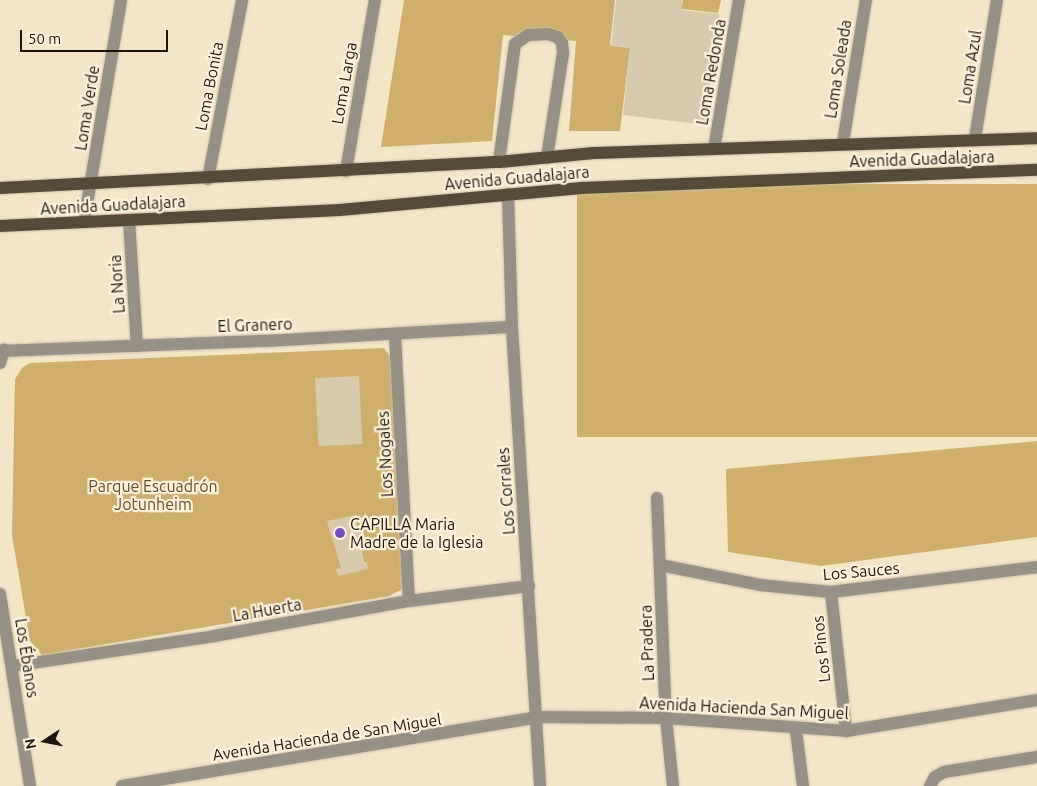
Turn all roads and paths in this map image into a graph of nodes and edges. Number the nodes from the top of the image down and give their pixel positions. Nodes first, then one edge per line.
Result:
1 (121, 0) edge
2 (242, 0) edge
3 (375, 0) edge
4 (739, 0) edge
5 (866, 0) edge
6 (997, 0) edge
7 (1037, 138) edge
8 (974, 139) junction
9 (842, 143) junction
10 (714, 149) junction
11 (547, 158) junction
12 (499, 162) junction
13 (1037, 170) edge
14 (346, 171) junction
15 (208, 179) junction
16 (91, 184) junction
17 (0, 188) edge
18 (508, 194) junction
19 (129, 220) junction
20 (84, 222) junction
21 (0, 226) edge
22 (512, 328) junction
23 (395, 335) junction
24 (138, 346) junction
25 (2, 350) edge
26 (0, 363) edge
27 (657, 498) dead end
28 (660, 565) junction
29 (1037, 567) edge
30 (528, 586) junction
31 (832, 592) junction
32 (0, 594) edge
33 (409, 601) junction
34 (12, 666) junction
35 (1037, 700) edge
36 (537, 717) junction
37 (666, 718) junction
38 (796, 730) junction
39 (846, 731) junction
40 (1037, 757) edge
41 (30, 786) edge
42 (122, 786) edge
43 (540, 786) edge
44 (673, 786) edge
45 (803, 786) edge
46 (930, 786) edge

1 - 16 street, Loma Verde
2 - 15 street, Loma Bonita
3 - 14 street, Loma Larga
4 - 10 street, Loma Redonda
5 - 9 street, Loma Soleada
6 - 8 street, Loma Azul
7 - 8 main road, Avenida Guadalajara
8 - 9 main road, Avenida Guadalajara
9 - 10 main road, Avenida Guadalajara
10 - 11 main road, Avenida Guadalajara
11 - 12 main road, Avenida Guadalajara
11 - 12 street
12 - 14 main road, Avenida Guadalajara
13 - 18 main road, Avenida Guadalajara
14 - 15 main road, Avenida Guadalajara
15 - 16 main road, Avenida Guadalajara
16 - 17 main road, Avenida Guadalajara
16 - 20 street, Loma Verde
18 - 19 main road, Avenida Guadalajara
18 - 22 street, Los Corrales
19 - 20 main road, Avenida Guadalajara
19 - 24 street, La Noria
20 - 21 main road, Avenida Guadalajara
22 - 23 street, El Granero
22 - 30 street, Los Corrales
23 - 24 street, El Granero
23 - 33 street, Los Nogales
24 - 25 street, El Granero
25 - 26 street
27 - 28 street, La Pradera
28 - 31 street, Los Sauces
28 - 37 street, La Pradera
29 - 31 street, Los Sauces
30 - 33 street, La Huerta
30 - 36 street, Los Corrales
31 - 39 street, Los Pinos
32 - 34 street, Los Ébanos
33 - 34 street, La Huerta
34 - 41 street, Los Ébanos
35 - 39 street, Avenida Hacienda San Miguel
36 - 37 street, Avenida Hacienda San Miguel
36 - 42 street, Avenida Hacienda de San Miguel
36 - 43 street, Los Corrales
37 - 38 street, Avenida Hacienda San Miguel
37 - 44 street, La Pradera
38 - 39 street, Avenida Hacienda San Miguel
38 - 45 street
40 - 46 street

